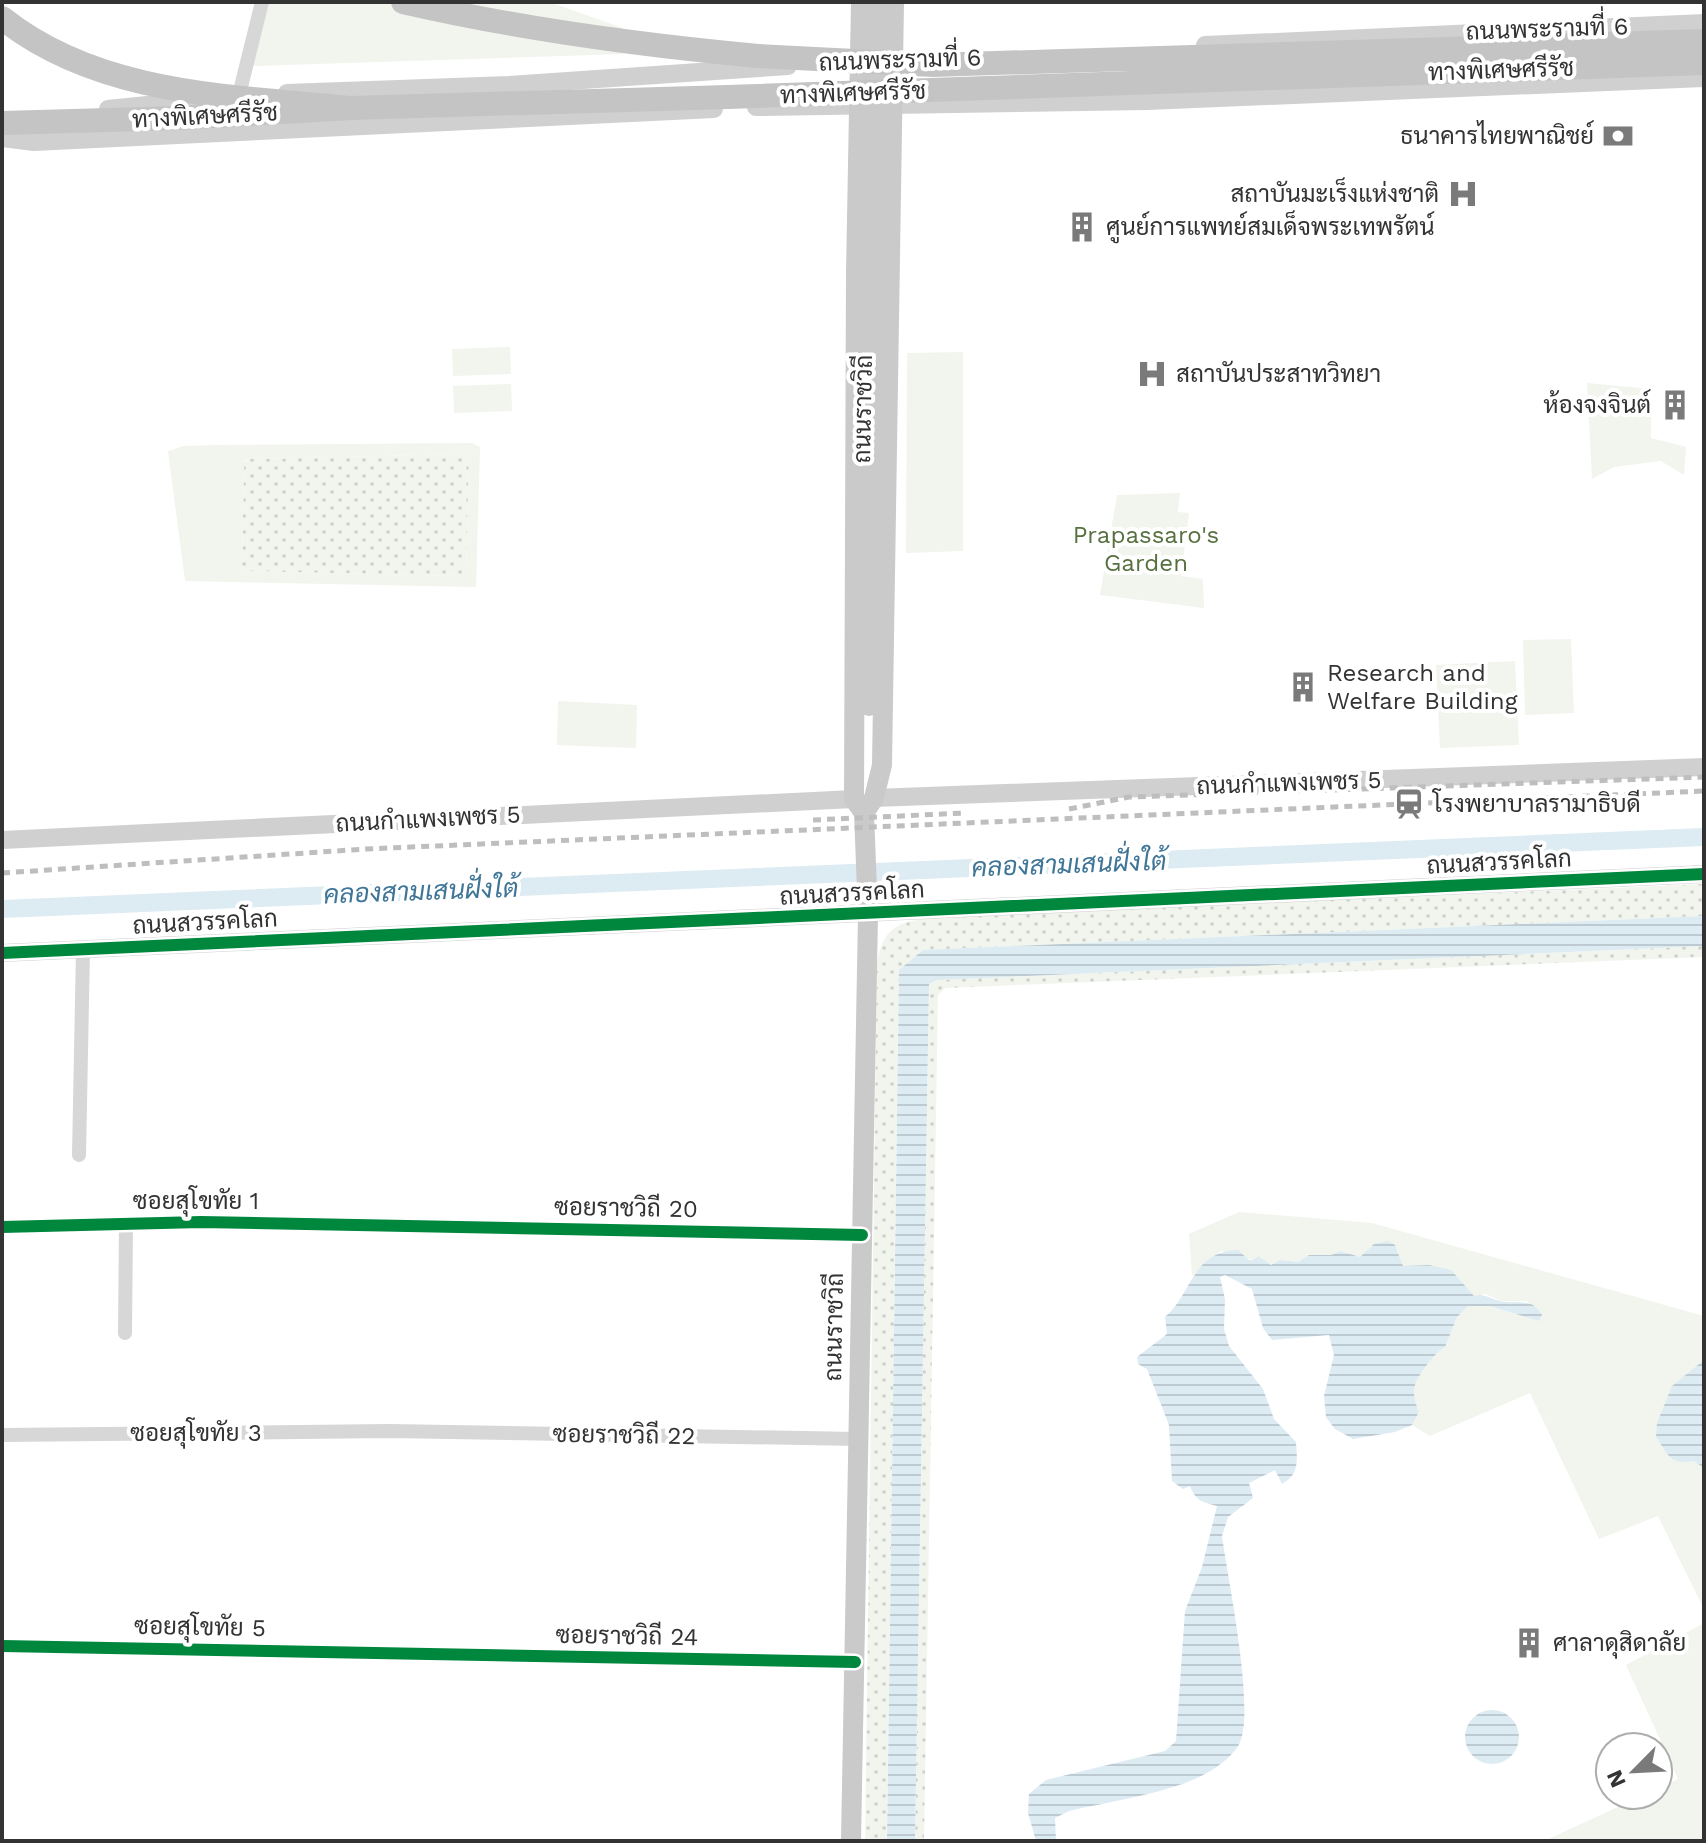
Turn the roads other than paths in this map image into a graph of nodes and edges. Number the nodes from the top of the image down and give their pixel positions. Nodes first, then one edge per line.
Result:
1 (262, 2) edge
2 (403, 2) edge
3 (472, 2) edge
4 (861, 2) edge
5 (877, 2) edge
6 (894, 2) edge
7 (2, 18) edge
8 (1704, 23) edge
9 (554, 31) junction
10 (1398, 35) junction
11 (1704, 41) edge
12 (1119, 49) junction
13 (860, 60) junction
14 (894, 60) junction
15 (1704, 63) edge
16 (1704, 78) edge
17 (1400, 91) junction
18 (1290, 94) junction
19 (239, 95) junction
20 (893, 105) junction
21 (858, 106) junction
22 (351, 108) junction
23 (2, 122) edge
24 (2, 138) edge
25 (893, 178) junction
26 (858, 179) junction
27 (1704, 767) edge
28 (867, 799) junction
29 (2, 840) edge
30 (1704, 874) edge
31 (867, 907) junction
32 (83, 950) junction
33 (2, 953) edge
34 (79, 1155) dead end
35 (126, 1224) junction
36 (390, 1226) joint
37 (2, 1227) edge
38 (862, 1235) junction
39 (125, 1333) dead end
40 (390, 1431) joint
41 (2, 1435) edge
42 (858, 1439) junction
43 (2, 1646) edge
44 (397, 1653) joint
45 (855, 1662) junction
46 (851, 1841) edge

1 - 19 street
2 - 9 highway
3 - 9 highway
4 - 13 main road, ถนนราชวิถี
5 - 28 main road, bridge
6 - 14 main road, ถนนราชวิถี
7 - 22 highway, bridge
8 - 10 main road, ถนนพระรามที่ 6
9 - 11 highway, ทางพิเศษศรีรัช, bridge
10 - 12 main road, ถนนพระรามที่ 6
10 - 17 main road
12 - 14 main road, ถนนพระรามที่ 6
12 - 18 main road
13 - 14 main road, ถนนพระรามที่ 6
13 - 19 main road, ถนนพระรามที่ 6
13 - 21 main road, ถนนราชวิถี
14 - 20 main road, ถนนราชวิถี
15 - 22 highway, ทางพิเศษศรีรัช, bridge
16 - 17 main road, ถนนพระรามที่ 6
17 - 18 main road, ถนนพระรามที่ 6
18 - 20 main road, ถนนพระรามที่ 6
19 - 23 main road, ถนนพระรามที่ 6
20 - 21 main road, ถนนพระรามที่ 6
20 - 25 main road, ถนนราชวิถี
21 - 24 main road, ถนนพระรามที่ 6
21 - 26 main road, ถนนราชวิถี
22 - 23 highway, ทางพิเศษศรีรัช, bridge
25 - 26 main road
25 - 28 main road, ถนนราชวิถี
26 - 28 main road, ถนนราชวิถี
27 - 28 main road, ถนนกำแพงเพชร 5
28 - 29 main road, ถนนกำแพงเพชร 5
28 - 31 main road, ถนนราชวิถี
30 - 31 main road, ถนนสวรรคโลก
31 - 32 main road, ถนนสวรรคโลก
31 - 38 main road, ถนนราชวิถี
32 - 33 main road, ถนนสวรรคโลก
32 - 34 street
35 - 36 street, ซอยสุโขทัย 1
35 - 37 street, ซอยสุโขทัย 1
35 - 39 street
36 - 38 street, ซอยราชวิถี 20
38 - 42 main road, ถนนราชวิถี
40 - 41 street, ซอยสุโขทัย 3
40 - 42 street, ซอยราชวิถี 22
42 - 45 main road, ถนนราชวิถี
43 - 44 street, ซอยสุโขทัย 5
44 - 45 street, ซอยราชวิถี 24
45 - 46 main road, ถนนราชวิถี

